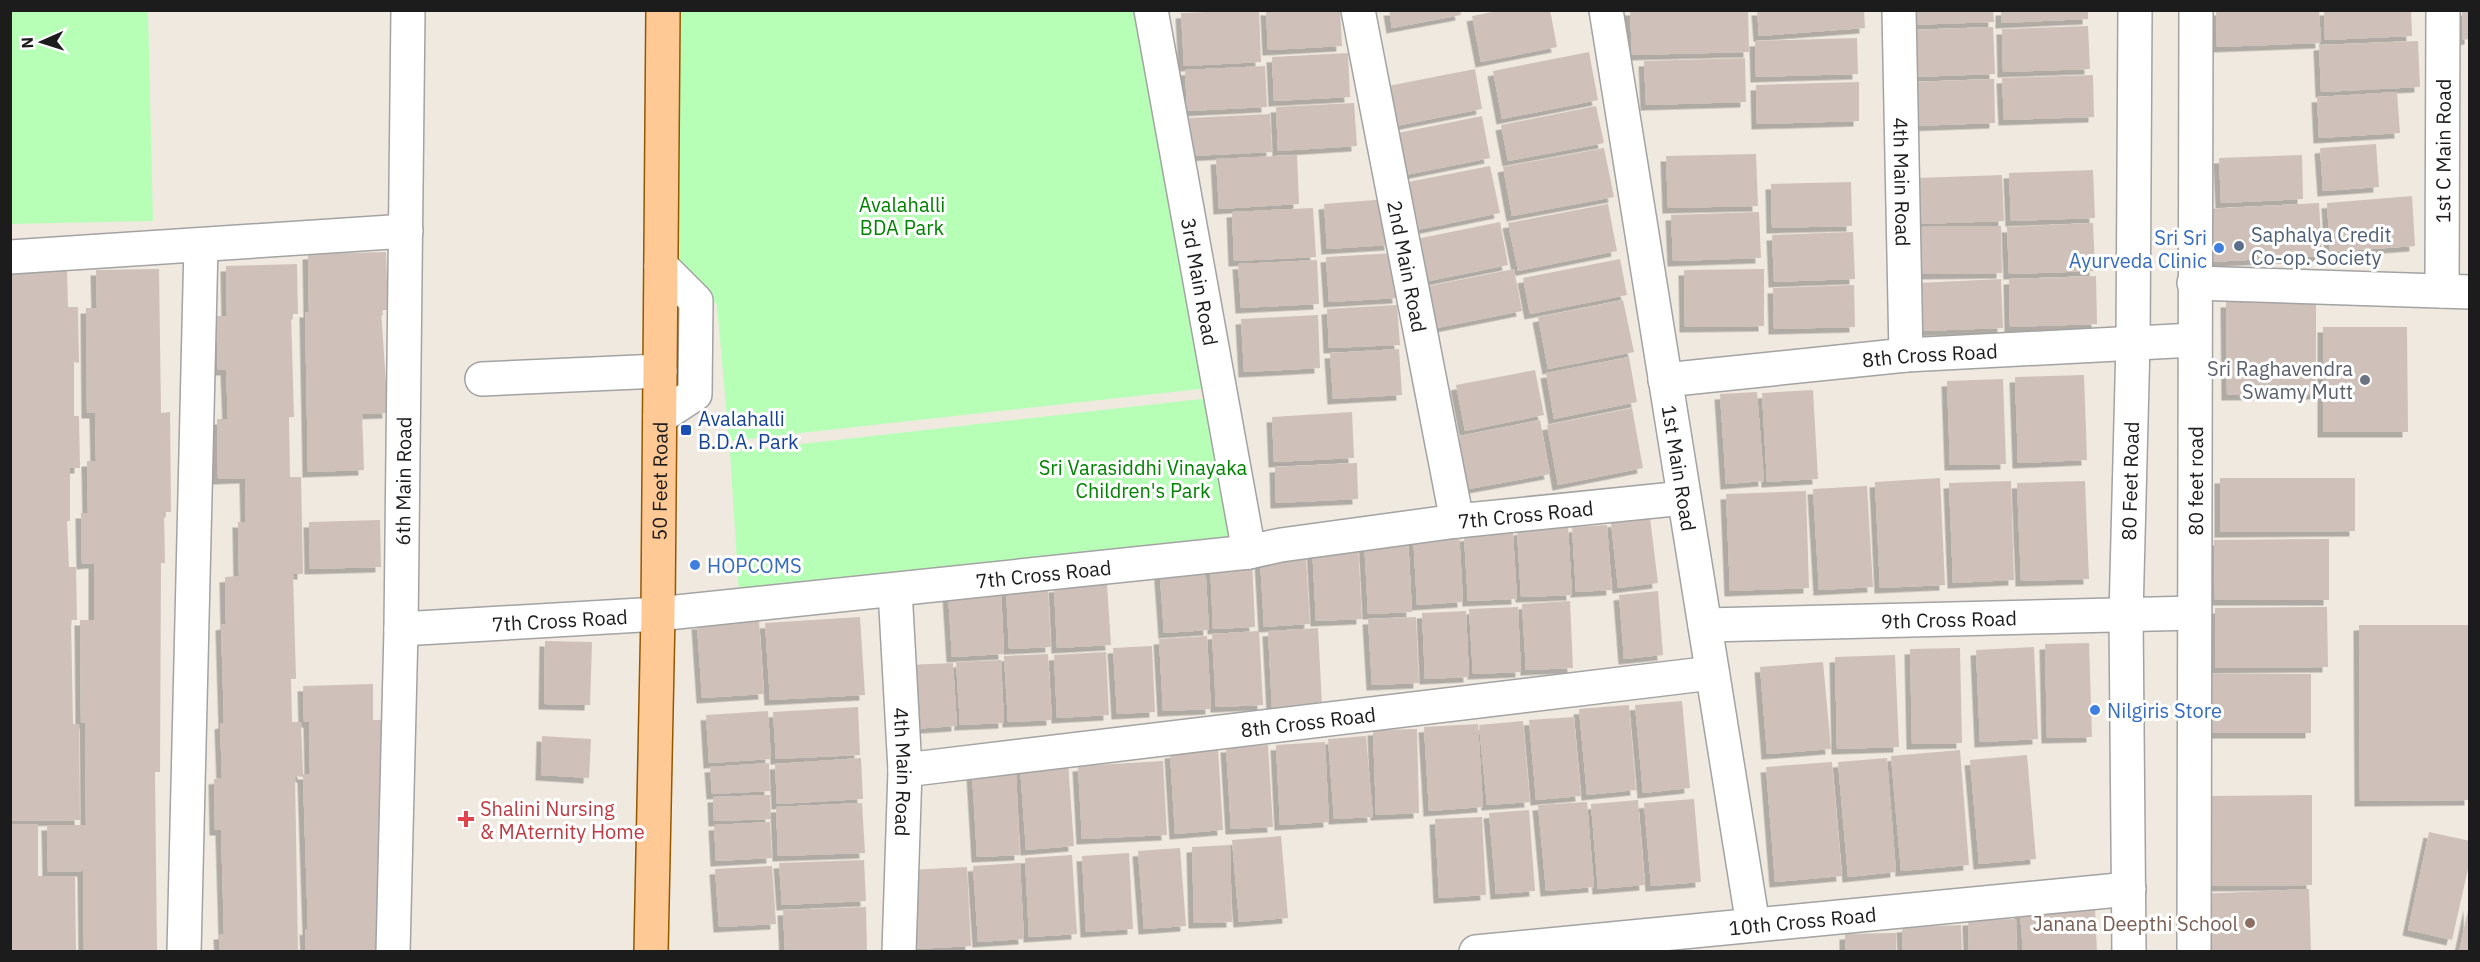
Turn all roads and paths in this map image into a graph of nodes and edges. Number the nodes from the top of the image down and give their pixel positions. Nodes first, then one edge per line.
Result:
1 (408, 10) edge
2 (663, 10) edge
3 (1151, 10) edge
4 (1358, 10) edge
5 (1606, 10) edge
6 (1899, 10) edge
7 (2135, 10) edge
8 (2196, 10) edge
9 (2443, 10) edge
10 (406, 231) junction
11 (201, 245) junction
12 (10, 257) edge
13 (661, 266) junction
14 (2194, 283) junction
15 (2456, 292) edge
16 (2194, 340) junction
17 (2133, 344) junction
18 (1906, 355) junction
19 (660, 370) junction
20 (482, 379) dead end
21 (1665, 380) junction
22 (660, 417) junction
23 (1684, 498) junction
24 (1457, 521) junction
25 (1249, 552) junction
26 (895, 590) junction
27 (2194, 613) junction
28 (658, 614) junction
29 (2126, 615) junction
30 (1705, 625) junction
31 (401, 628) junction
32 (1712, 674) junction
33 (905, 770) junction
34 (2129, 889) junction
35 (1753, 925) junction
36 (184, 951) edge
37 (393, 951) edge
38 (651, 951) edge
39 (899, 951) edge
40 (1476, 951) edge
41 (2128, 951) edge
42 (2194, 951) edge

1 - 10 street, 6th Main Road
2 - 13 main road, 50 Feet Road
3 - 25 street, 3rd Main Road
4 - 24 street, 2nd Main Road
5 - 21 street, 1st Main Road
6 - 18 street, 4th Main Road
7 - 17 street, 80 Feet Road
8 - 14 street, 80 feet road
9 - 15 street, 1st C Main Road
10 - 11 street
10 - 31 street, 6th Main Road
11 - 12 street
11 - 36 street
13 - 19 main road, 50 Feet Road
13 - 22 street
14 - 15 street
14 - 16 street, 80 feet road
16 - 17 street, 8th Cross Road
16 - 27 street, 80 feet road
17 - 18 street, 8th Cross Road
17 - 29 street, 80 Feet Road
18 - 21 street, 8th Cross Road
19 - 20 street
19 - 22 main road, 50 Feet Road
21 - 23 street, 1st Main Road
22 - 28 main road, 50 Feet Road
23 - 24 street, 7th Cross Road
23 - 30 street, 1st Main Road
24 - 25 street, 7th Cross Road
25 - 26 street, 7th Cross Road
26 - 28 street, 7th Cross Road
26 - 33 street, 4th Main Road
27 - 29 street, 9th Cross Road
27 - 42 street, 80 feet road
28 - 31 street, 7th Cross Road
28 - 38 main road, 50 Feet Road
29 - 30 street, 9th Cross Road
29 - 34 street, 80 Feet Road
30 - 32 street, 1st Main Road
31 - 37 street, 6th Main Road
32 - 33 street, 8th Cross Road
32 - 35 street, 1st Main Road
33 - 39 street, 4th Main Road
34 - 35 street, 10th Cross Road
34 - 41 street, 80 Feet Road
35 - 40 street, 10th Cross Road

